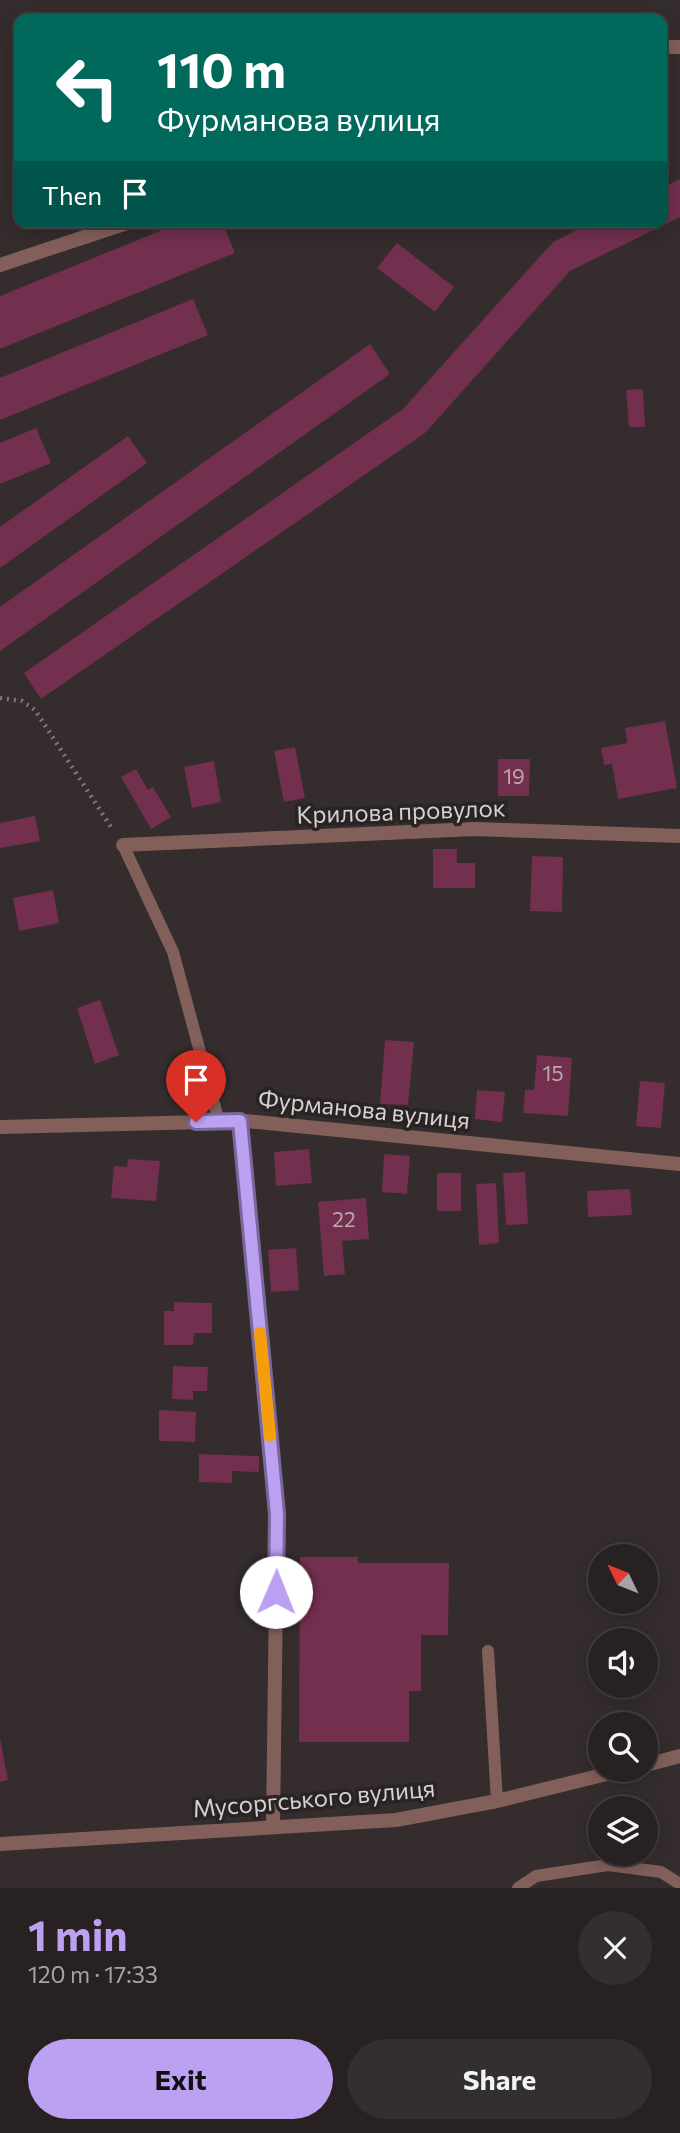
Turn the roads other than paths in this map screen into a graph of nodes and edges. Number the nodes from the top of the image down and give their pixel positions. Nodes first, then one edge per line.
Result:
1 (112, 228) edge
2 (0, 265) edge
3 (680, 836) edge
4 (124, 845) joint
5 (240, 1121) junction
6 (219, 1122) junction
7 (0, 1127) edge
8 (680, 1164) edge
9 (488, 1651) dead end
10 (680, 1756) edge
11 (658, 1762) edge
12 (588, 1779) edge
13 (497, 1801) junction
14 (273, 1827) junction
15 (0, 1844) edge
16 (680, 1884) edge
17 (518, 1888) edge

1 - 2 street
3 - 4 street, Крилова провулок
4 - 6 lane
5 - 6 street, Фурманова вулиця
5 - 8 street, Фурманова вулиця
5 - 14 street
6 - 7 street, Фурманова вулиця
9 - 13 lane
10 - 11 street
12 - 13 street, Мусоргського вулиця
13 - 14 street, Мусоргського вулиця
14 - 15 street, Мусоргського вулиця
16 - 17 lane

